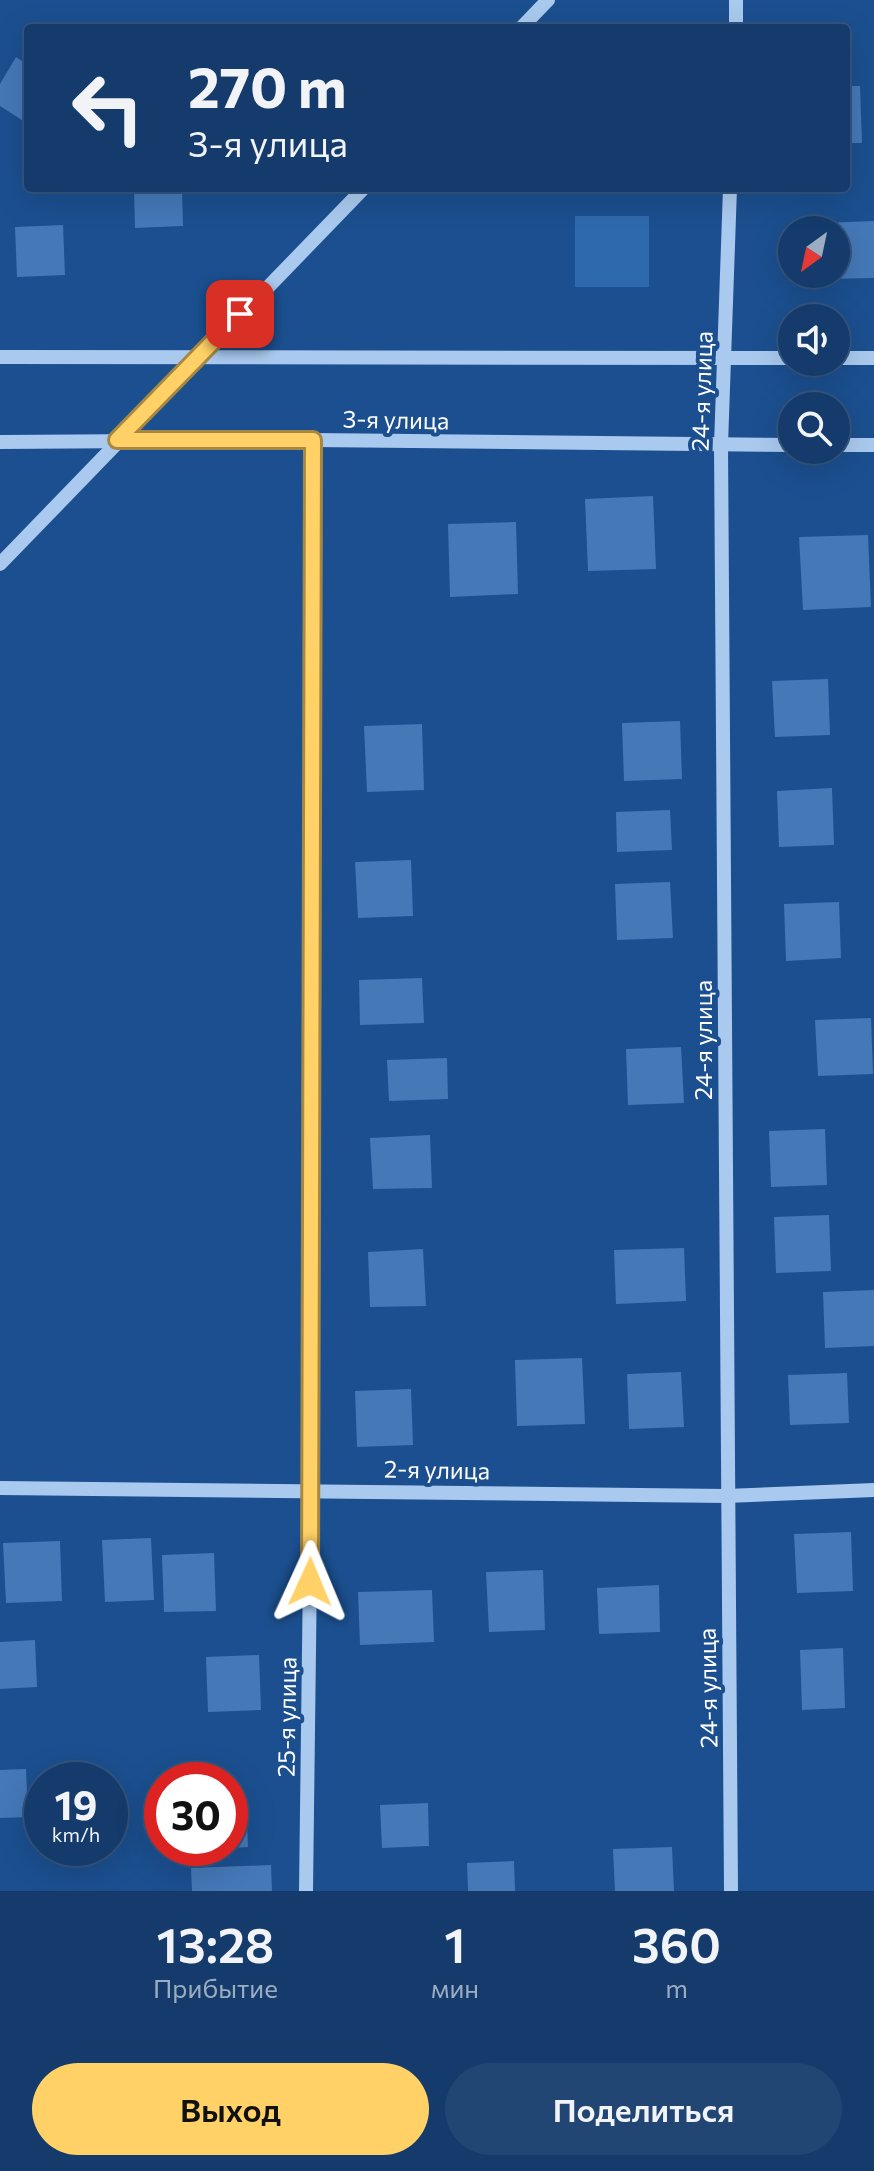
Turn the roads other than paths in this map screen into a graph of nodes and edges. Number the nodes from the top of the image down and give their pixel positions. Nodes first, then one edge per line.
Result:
1 (548, 0) edge
2 (736, 0) edge
3 (525, 24) edge
4 (736, 24) edge
5 (360, 192) edge
6 (730, 192) edge
7 (198, 356) junction
8 (0, 357) edge
9 (724, 358) junction
10 (778, 358) edge
11 (850, 358) edge
12 (874, 358) edge
13 (117, 440) junction
14 (313, 440) junction
15 (0, 442) edge
16 (721, 445) junction
17 (778, 445) edge
18 (850, 445) edge
19 (874, 445) edge
20 (0, 564) edge
21 (0, 1488) edge
22 (311, 1489) junction
23 (874, 1490) edge
24 (726, 1496) junction
25 (306, 1891) edge
26 (731, 1891) edge

1 - 3 street
2 - 4 street
5 - 7 street
6 - 9 street, 24-я улица
7 - 8 street
7 - 9 street
7 - 13 street
9 - 10 street
9 - 16 street, 24-я улица
11 - 12 street
13 - 14 street, 3-я улица
13 - 15 street, 3-я улица
13 - 20 street
14 - 16 street, 3-я улица
14 - 22 street, 25-я улица
16 - 17 street, 3-я улица
16 - 24 street, 24-я улица
18 - 19 street
21 - 22 street, 2-я улица
22 - 24 street, 2-я улица
22 - 25 street, 25-я улица
23 - 24 street, 2-я улица
24 - 26 street, 24-я улица

